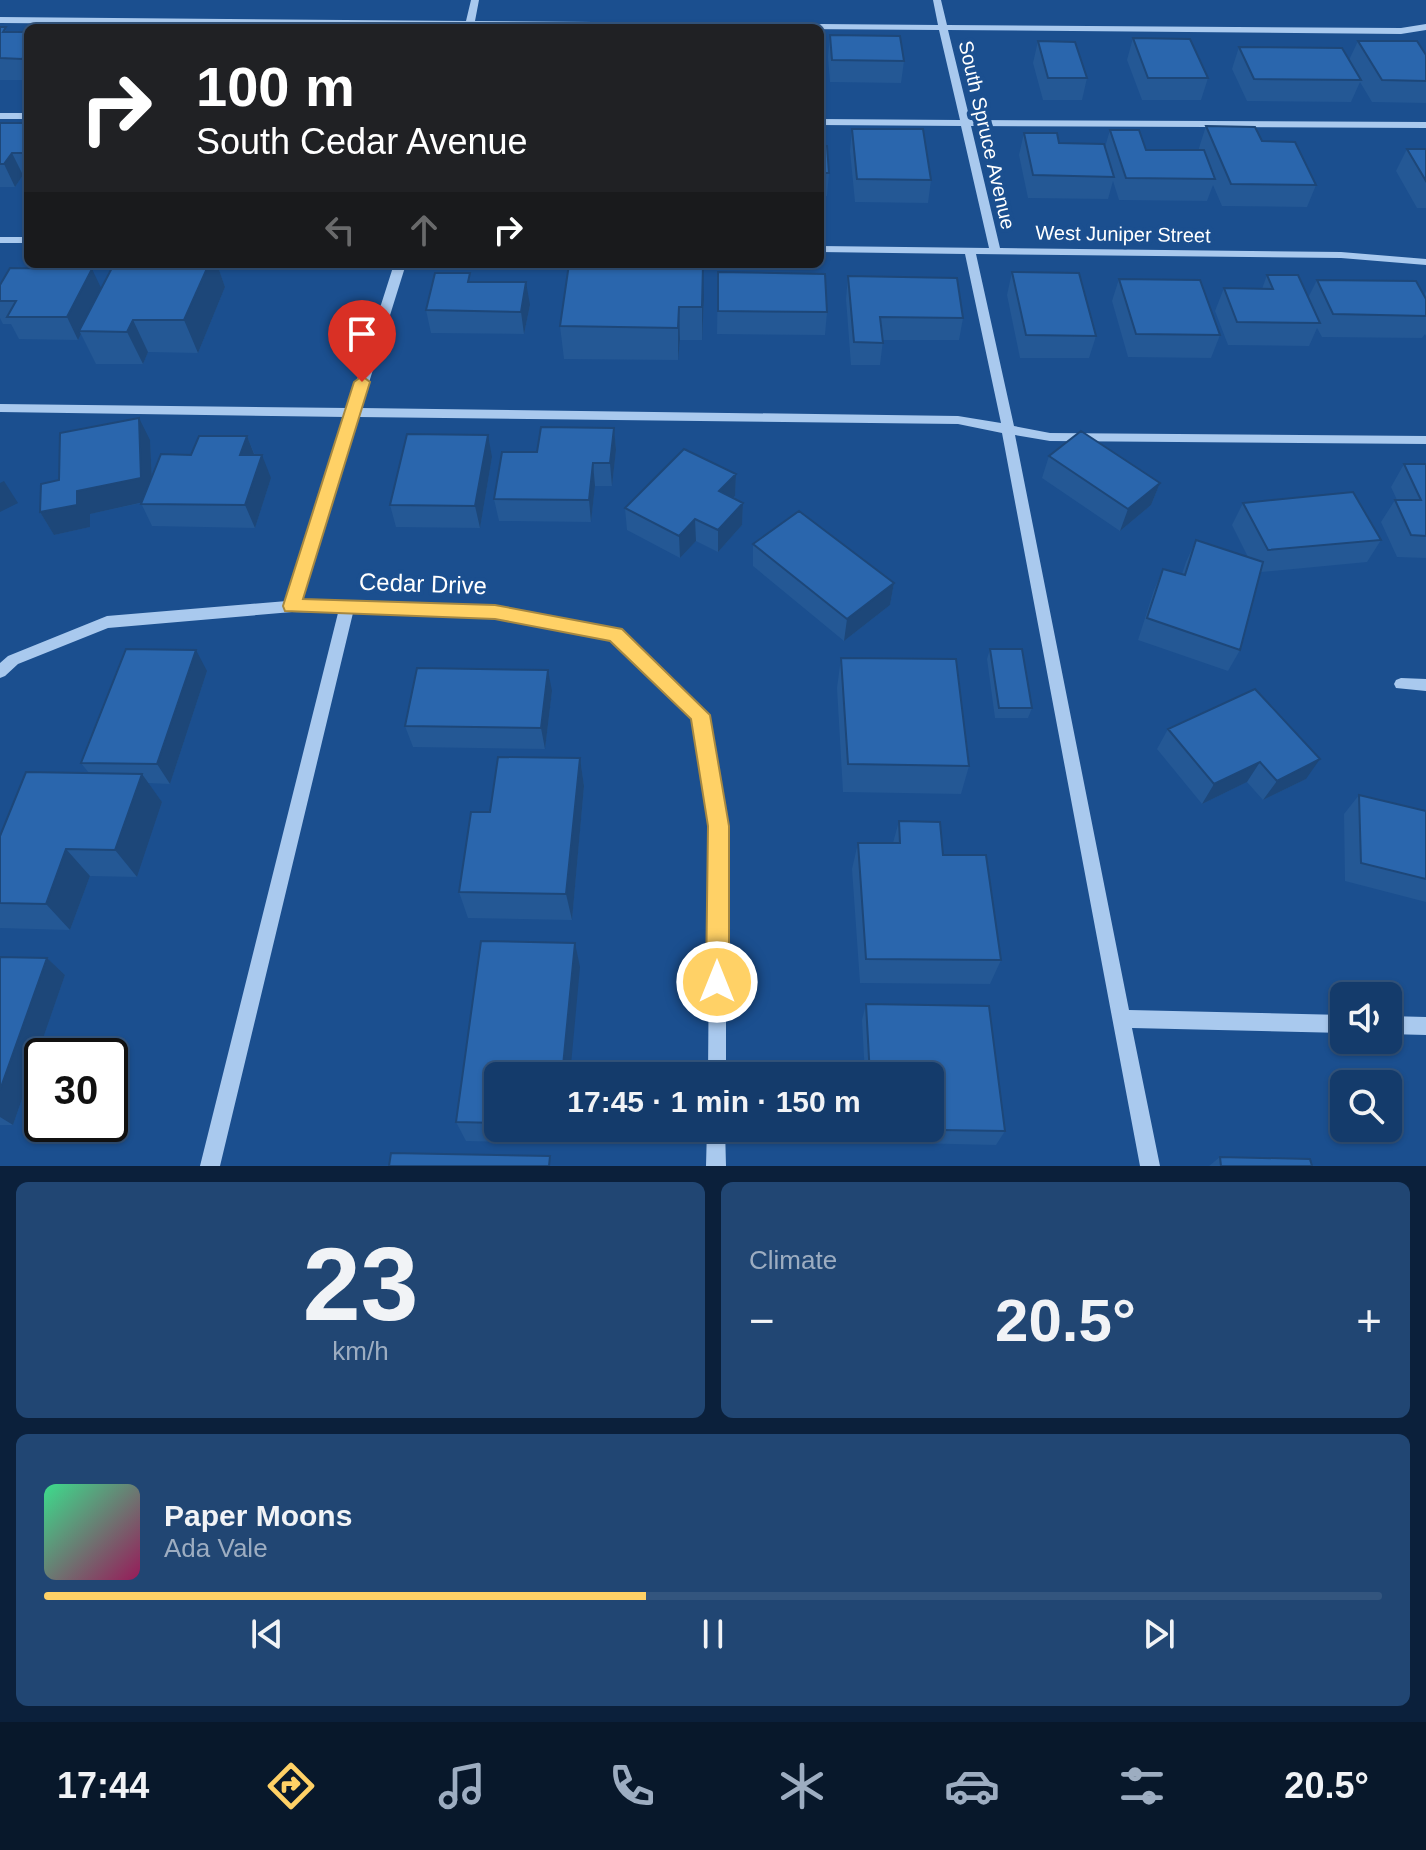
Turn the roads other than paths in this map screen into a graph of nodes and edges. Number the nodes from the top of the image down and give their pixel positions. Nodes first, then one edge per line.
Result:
1 (475, 0) edge
2 (937, 0) edge
3 (0, 20) edge
4 (376, 24) edge
5 (470, 24) edge
6 (824, 27) edge
7 (1426, 27) edge
8 (944, 28) junction
9 (0, 116) edge
10 (24, 116) edge
11 (824, 122) edge
12 (966, 122) junction
13 (1426, 125) edge
14 (0, 240) edge
15 (24, 240) edge
16 (824, 249) edge
17 (970, 250) junction
18 (995, 250) junction
19 (1426, 262) edge
20 (399, 268) edge
21 (0, 408) edge
22 (353, 411) junction
23 (1008, 429) junction
24 (1426, 440) edge
25 (292, 606) junction
26 (347, 607) junction
27 (0, 672) edge
28 (1401, 684) dead end
29 (1426, 685) edge
30 (1121, 1019) junction
31 (1330, 1024) edge
32 (1402, 1025) edge
33 (1426, 1026) edge
34 (717, 1062) edge
35 (716, 1142) edge
36 (210, 1166) edge
37 (716, 1166) edge
38 (1150, 1166) edge

1 - 5 street
2 - 8 street, South Spruce Avenue
3 - 4 street
6 - 8 street
7 - 8 street
8 - 12 street, South Spruce Avenue
9 - 10 street
11 - 12 street
12 - 13 street
12 - 18 street, South Spruce Avenue
14 - 15 street
16 - 17 street, West Juniper Street
17 - 18 street, West Juniper Street
17 - 23 street
18 - 19 street, West Juniper Street
20 - 22 street
21 - 22 street
22 - 23 street
22 - 25 street
23 - 24 street
23 - 30 street
25 - 26 street, Cedar Drive
25 - 27 street, Cedar Drive
26 - 34 street, Cedar Drive
26 - 36 street
28 - 29 street
30 - 31 street
30 - 38 street
32 - 33 street
35 - 37 street

